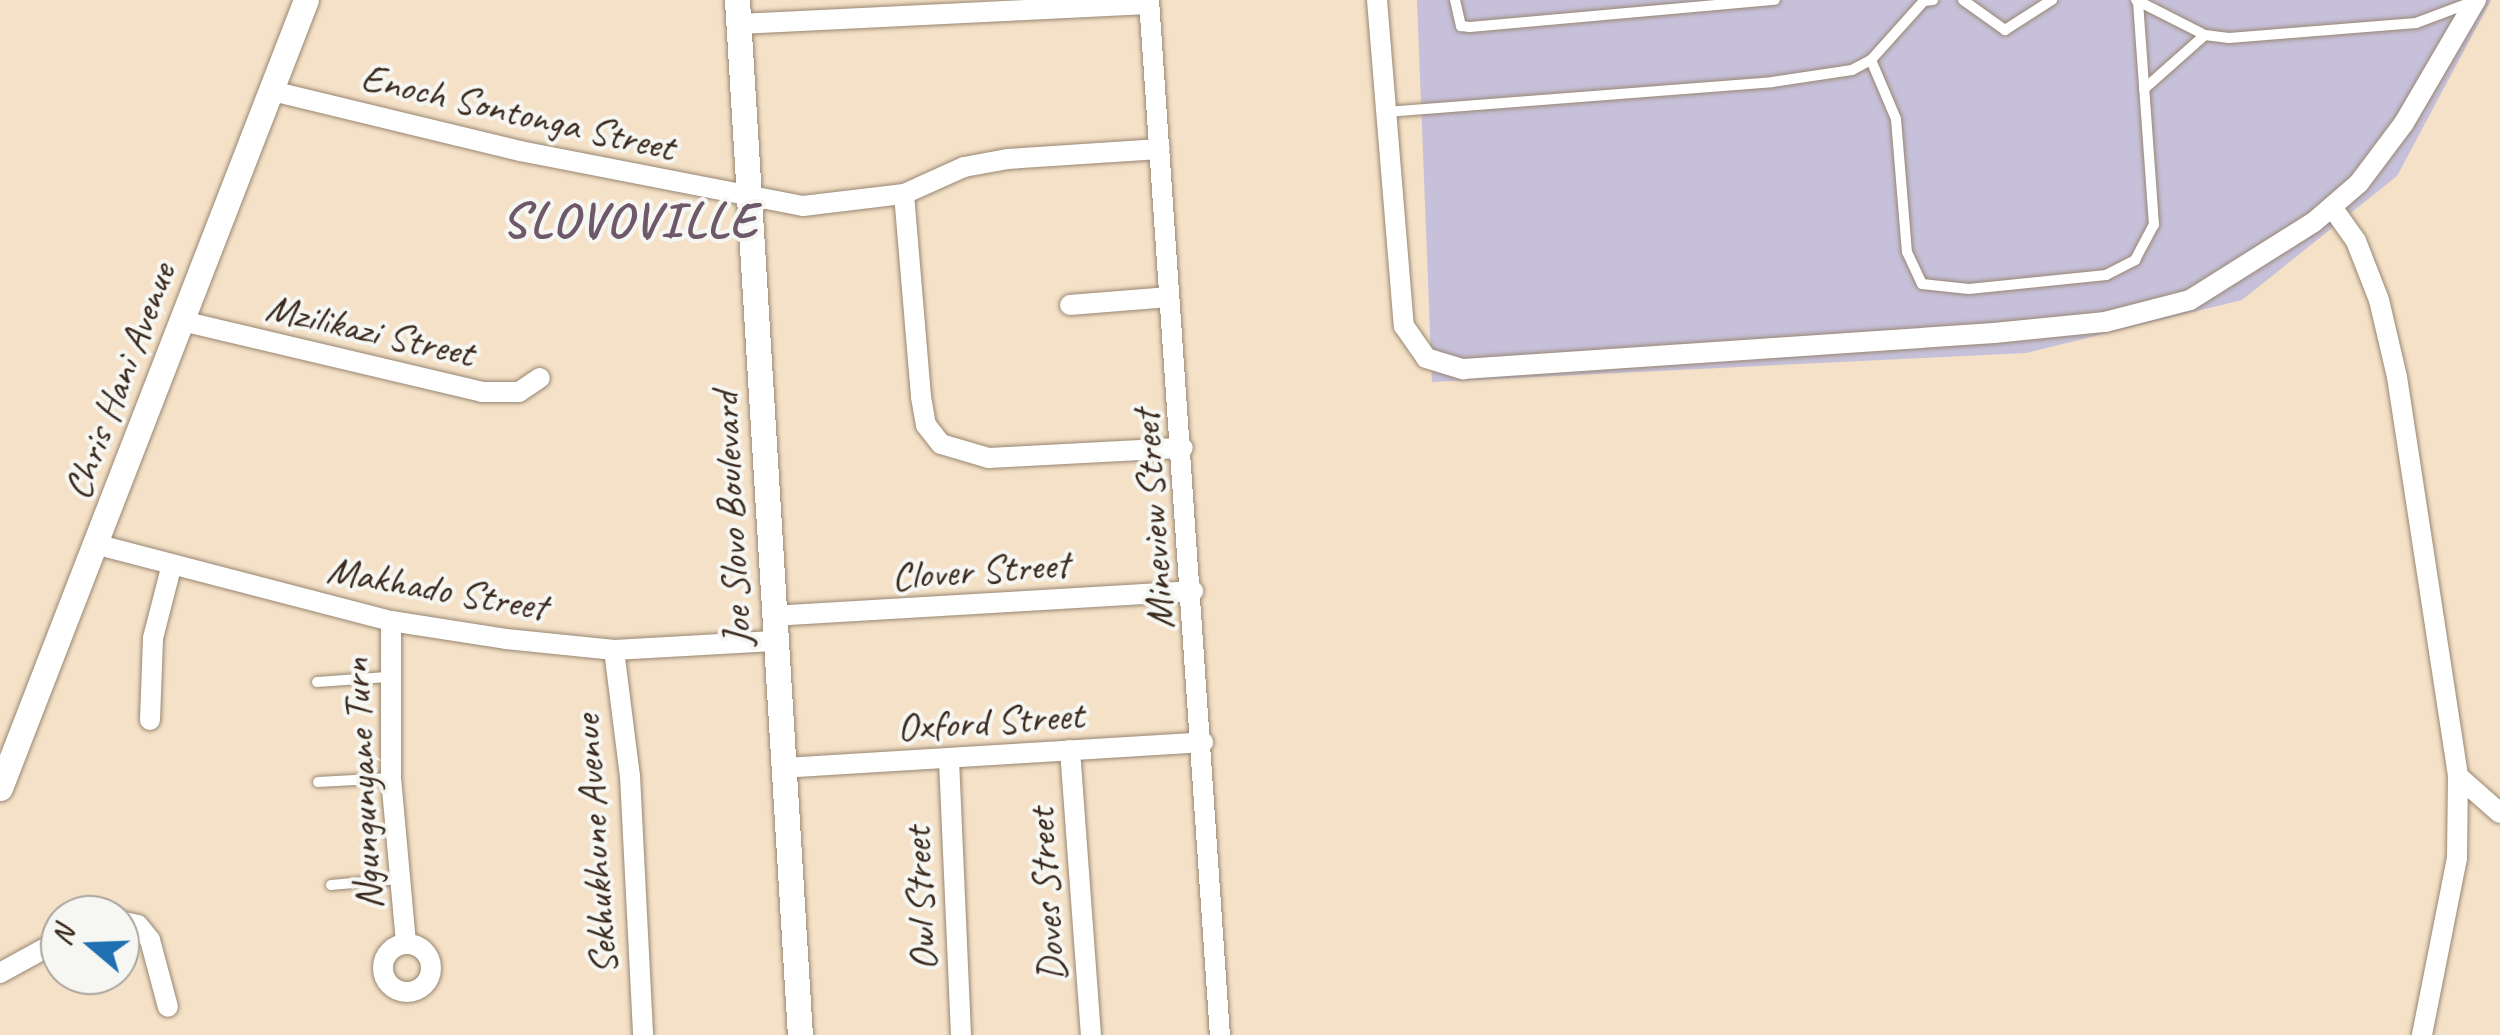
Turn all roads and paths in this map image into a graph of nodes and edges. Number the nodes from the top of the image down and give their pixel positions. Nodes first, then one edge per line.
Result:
1 (306, 0) edge
2 (1377, 0) edge
3 (1455, 0) edge
4 (1775, 0) edge
5 (1933, 0) edge
6 (1963, 0) edge
7 (2052, 0) edge
8 (2137, 0) edge
9 (2476, 0) edge
10 (1752, 1) edge
11 (1149, 2) edge
12 (1698, 3) edge
13 (738, 12) edge
14 (2205, 36) junction
15 (1871, 60) junction
16 (2144, 89) junction
17 (272, 91) junction
18 (1385, 112) junction
19 (1160, 149) junction
20 (904, 194) junction
21 (750, 198) junction
22 (2332, 207) junction
23 (1168, 297) junction
24 (1070, 305) dead end
25 (182, 321) junction
26 (540, 378) dead end
27 (1183, 448) junction
28 (95, 544) junction
29 (171, 568) junction
30 (1192, 591) junction
31 (392, 621) junction
32 (773, 629) junction
33 (614, 650) junction
34 (387, 677) junction
35 (317, 682) dead end
36 (150, 720) dead end
37 (1203, 742) junction
38 (1070, 750) junction
39 (948, 760) junction
40 (782, 768) junction
41 (2458, 776) junction
42 (391, 778) junction
43 (318, 782) dead end
44 (0, 788) edge
45 (2500, 813) edge
46 (398, 879) junction
47 (330, 885) dead end
48 (140, 928) edge
49 (406, 943) dead end
50 (40, 951) edge
51 (0, 973) edge
52 (168, 1007) dead end
53 (643, 1035) edge
54 (800, 1035) edge
55 (961, 1035) edge
56 (1091, 1035) edge
57 (1220, 1035) edge
58 (2422, 1035) edge

1 - 17 street, Chris Hani Avenue
2 - 18 street
3 - 12 lane
4 - 10 lane
5 - 15 lane
6 - 7 lane
8 - 14 lane
8 - 16 lane
9 - 14 lane
9 - 22 street
10 - 12 lane
11 - 13 street
11 - 19 street, Mineview Street
13 - 21 street, Joe Slovo Boulevard
14 - 16 lane
15 - 16 lane
15 - 18 lane
17 - 21 street, Enoch Sontonga Street
17 - 25 street, Chris Hani Avenue
18 - 22 street
19 - 20 street, Enoch Sontonga Street
19 - 23 street, Mineview Street
20 - 21 street, Enoch Sontonga Street
20 - 27 street
21 - 32 street, Joe Slovo Boulevard
22 - 41 street
23 - 24 street
23 - 27 street, Mineview Street
25 - 26 street, Mzilikazi Street
25 - 28 street, Chris Hani Avenue
27 - 30 street, Mineview Street
28 - 29 street, Makhado Street
28 - 44 street, Chris Hani Avenue
29 - 31 street, Makhado Street
29 - 36 street
30 - 32 street, Clover Street
30 - 37 street, Mineview Street
31 - 33 street, Makhado Street
31 - 34 street, Ngungunyane Turn
32 - 33 street, Makhado Street
32 - 40 street, Joe Slovo Boulevard
33 - 53 street, Sekhukhune Avenue
34 - 35 lane
34 - 42 street, Ngungunyane Turn
37 - 38 street, Oxford Street
37 - 57 street, Mineview Street
38 - 39 street, Oxford Street
38 - 56 street, Doves Street
39 - 40 street, Oxford Street
39 - 55 street, Owl Street
40 - 54 street, Joe Slovo Boulevard
41 - 45 street
41 - 58 street
42 - 43 lane
42 - 46 street, Ngungunyane Turn
46 - 47 lane
46 - 49 street, Ngungunyane Turn
48 - 52 street
50 - 51 street

